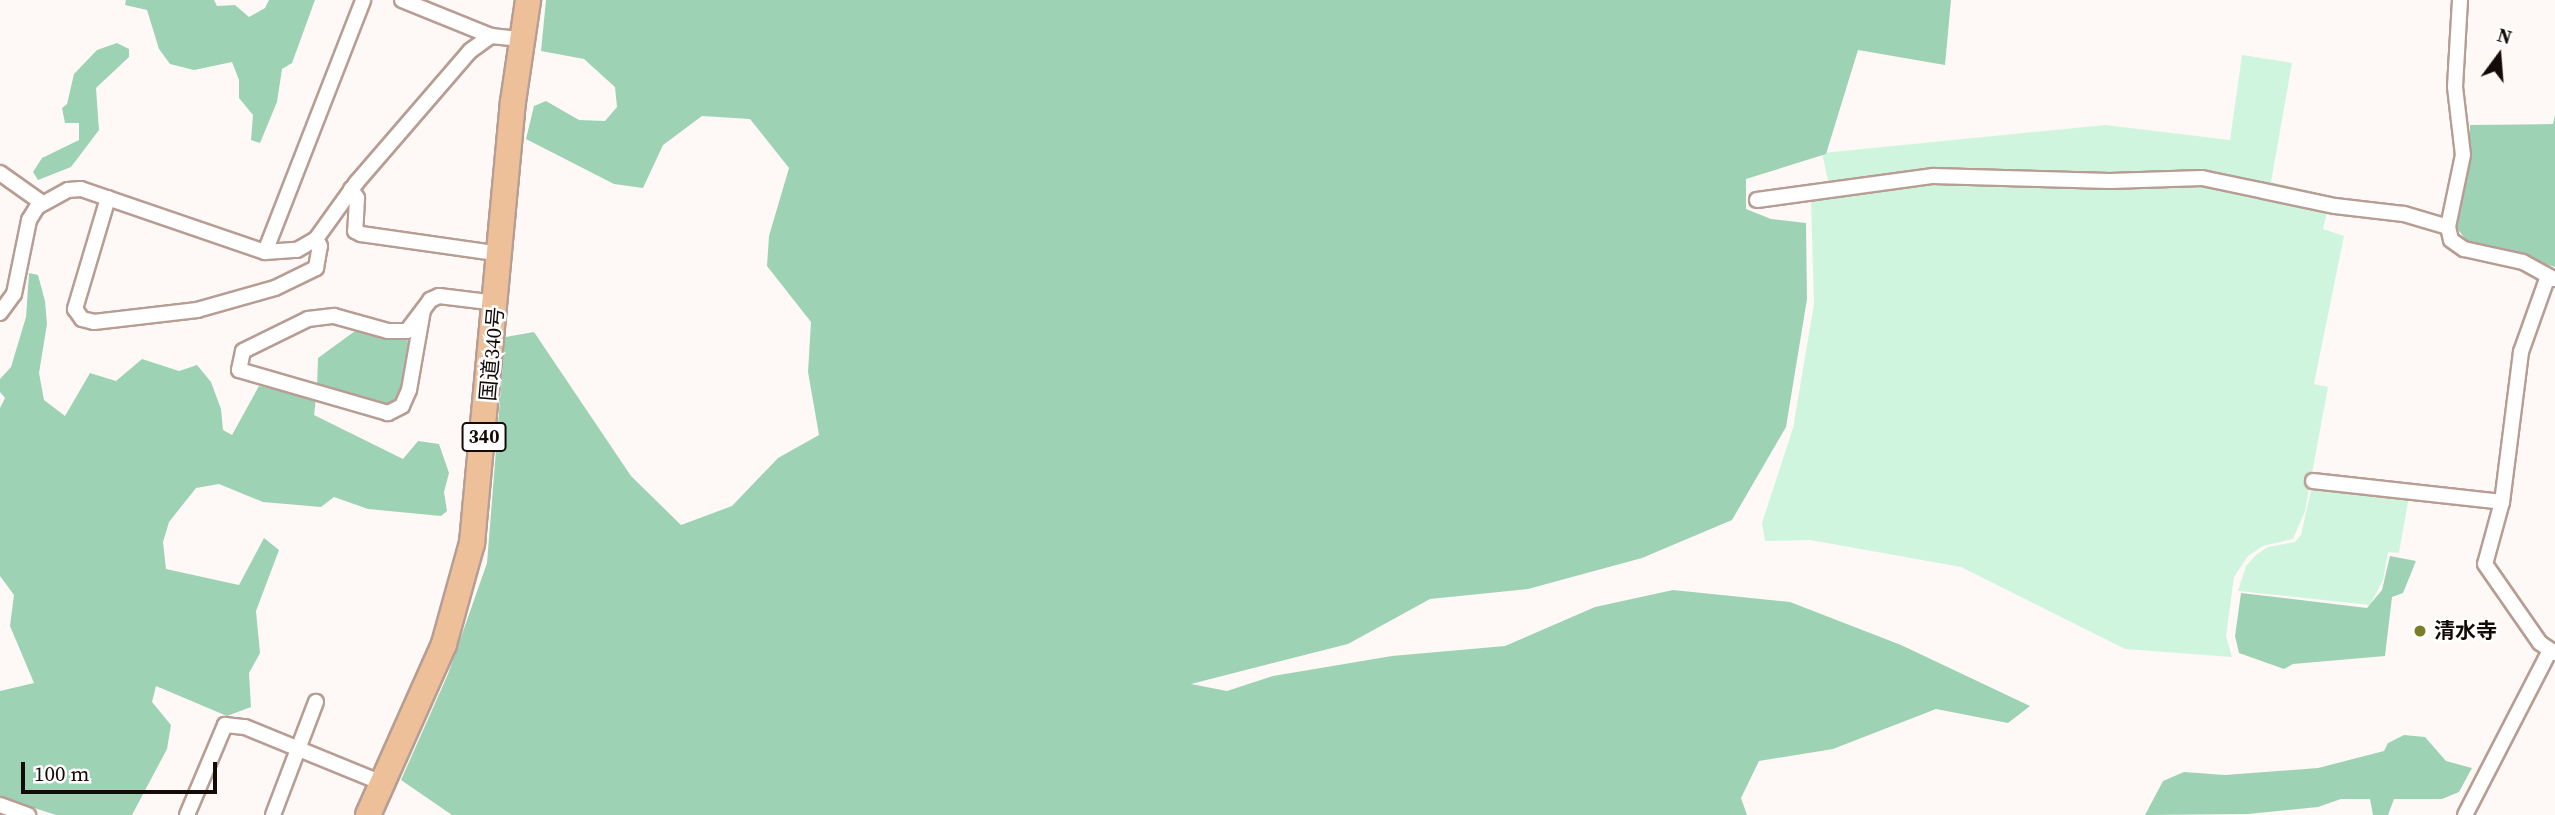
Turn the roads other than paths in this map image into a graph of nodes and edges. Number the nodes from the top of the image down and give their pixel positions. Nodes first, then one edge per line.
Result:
1 (363, 0) edge
2 (402, 0) edge
3 (528, 0) edge
4 (2460, 0) edge
5 (491, 36) junction
6 (521, 39) junction
7 (0, 173) edge
8 (351, 188) junction
9 (108, 198) junction
10 (1757, 200) dead end
11 (41, 202) junction
12 (2448, 227) junction
13 (316, 239) junction
14 (265, 252) junction
15 (501, 254) junction
16 (2552, 278) edge
17 (497, 303) junction
18 (423, 310) junction
19 (0, 313) edge
20 (2313, 481) dead end
21 (2502, 502) junction
22 (2552, 652) edge
23 (316, 702) dead end
24 (298, 751) junction
25 (382, 783) junction
26 (0, 806) edge
27 (21, 814) edge
28 (187, 815) edge
29 (273, 815) edge
30 (368, 815) edge
31 (2465, 815) edge

1 - 14 street
2 - 5 street
3 - 6 highway, 国道340号 / 340
4 - 12 street
5 - 6 street
5 - 8 street
6 - 15 highway, 国道340号 / 340
7 - 11 street
8 - 13 street
8 - 15 street
9 - 11 street
9 - 13 street
9 - 14 street
10 - 12 street
11 - 19 street
12 - 16 street
13 - 14 street
15 - 17 highway, 国道340号 / 340
16 - 21 street
17 - 18 street
17 - 25 highway, 国道340号 / 340
18 - 18 street
20 - 21 street
21 - 22 street
22 - 31 street
23 - 24 street
24 - 25 street
24 - 28 street
24 - 29 street
25 - 30 highway, 国道340号 / 340
26 - 27 street

